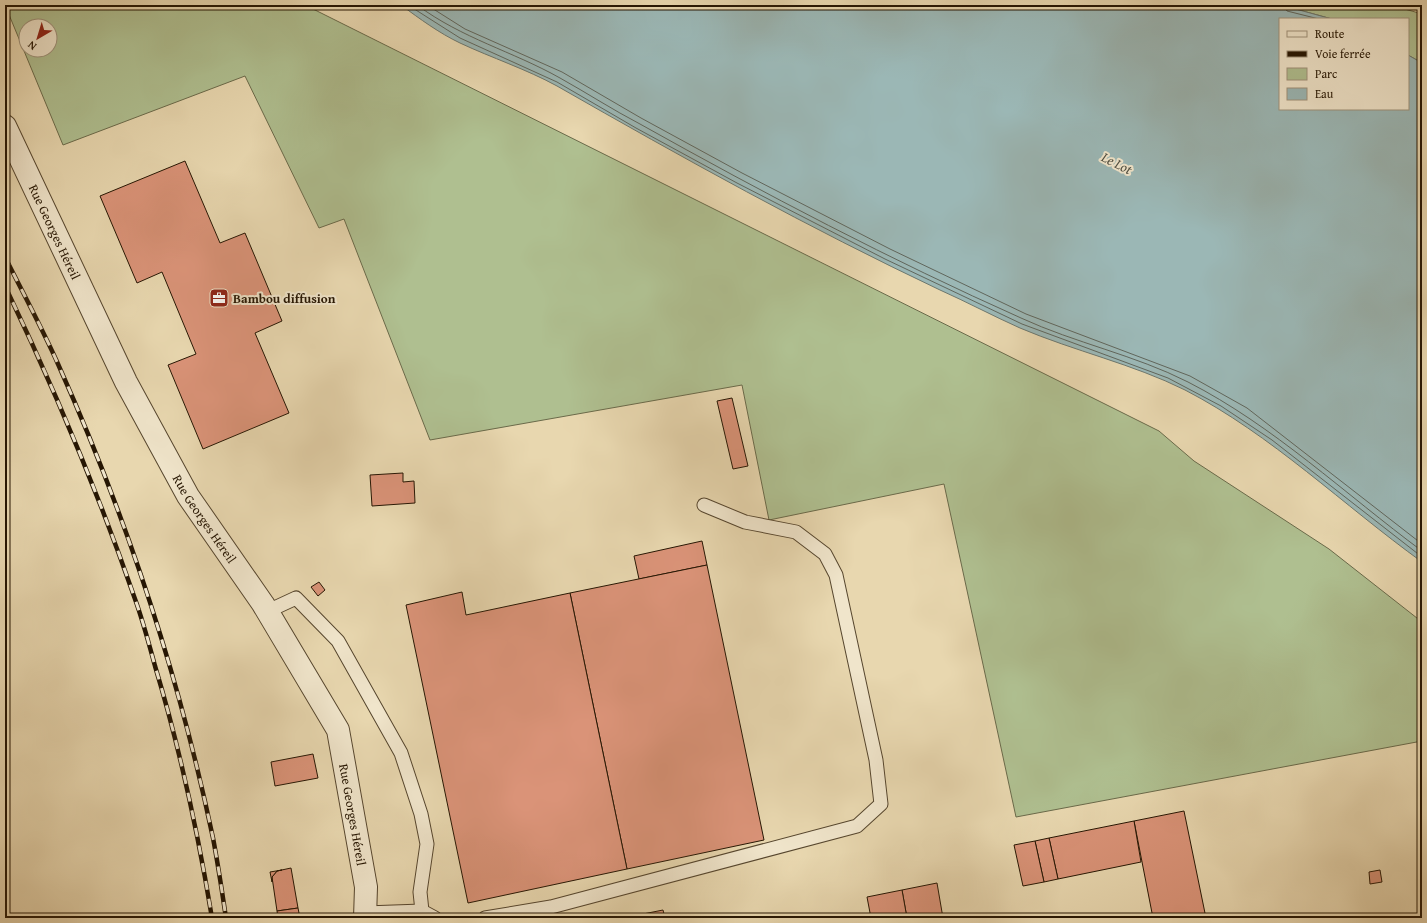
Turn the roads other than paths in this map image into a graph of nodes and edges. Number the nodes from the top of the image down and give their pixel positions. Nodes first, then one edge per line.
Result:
1 (5, 126) edge
2 (704, 505) dead end
3 (268, 611) junction
4 (422, 911) junction
5 (365, 915) edge
6 (435, 918) edge
7 (485, 918) edge

1 - 3 street, Rue Georges Héreil
2 - 7 lane
3 - 4 lane
3 - 5 street, Rue Georges Héreil
4 - 5 lane
4 - 6 lane

